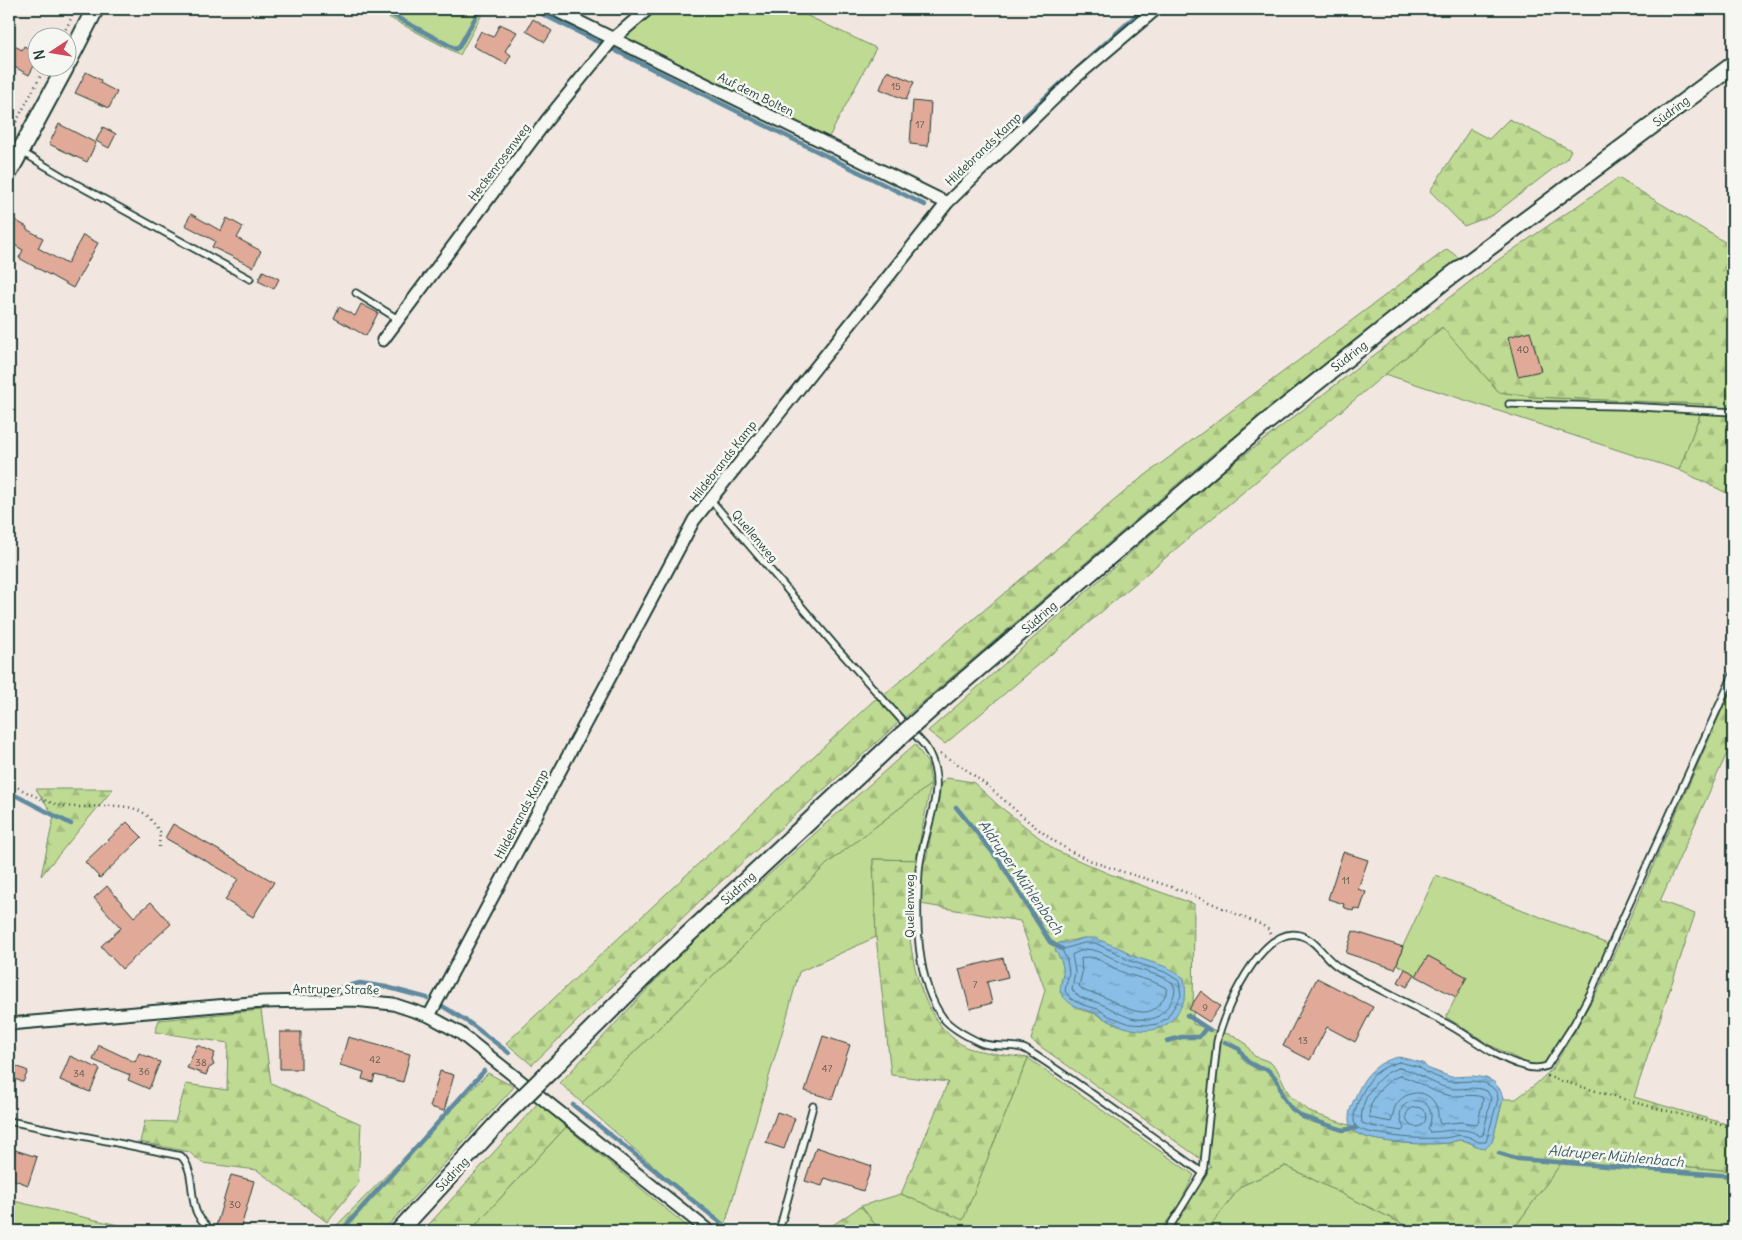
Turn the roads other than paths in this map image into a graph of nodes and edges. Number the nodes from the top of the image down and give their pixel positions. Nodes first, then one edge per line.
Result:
1 (95, 9) edge
2 (554, 9) edge
3 (648, 9) edge
4 (1156, 9) edge
5 (613, 39) junction
6 (78, 42) edge
7 (1733, 65) edge
8 (60, 78) edge
9 (21, 152) junction
10 (9, 172) edge
11 (947, 203) junction
12 (250, 278) dead end
13 (356, 293) dead end
14 (398, 320) junction
15 (383, 340) dead end
16 (1509, 404) dead end
17 (1733, 412) edge
18 (710, 499) junction
19 (1733, 676) edge
20 (429, 1016) junction
21 (9, 1024) edge
22 (813, 1106) dead end
23 (9, 1121) edge
24 (1203, 1173) junction
25 (208, 1227) dead end
26 (399, 1231) edge
27 (709, 1231) edge
28 (779, 1231) edge
29 (1167, 1231) edge

1 - 6 main road
2 - 5 street, Auf dem Bolten
3 - 5 street, Heckenrosenweg
4 - 11 street, Hildebrands Kamp
5 - 11 street, Auf dem Bolten
5 - 14 street, Heckenrosenweg
7 - 26 main road, Südring, bridge
8 - 9 main road
9 - 10 main road
9 - 12 lane
11 - 18 street, Hildebrands Kamp
13 - 14 lane
14 - 15 street, Heckenrosenweg
16 - 17 lane
18 - 20 street, Hildebrands Kamp
18 - 24 lane, Quellenweg
19 - 24 lane
20 - 21 street, Antruper Straße
20 - 27 street, Antruper Straße
22 - 28 lane
23 - 25 lane
24 - 29 lane

